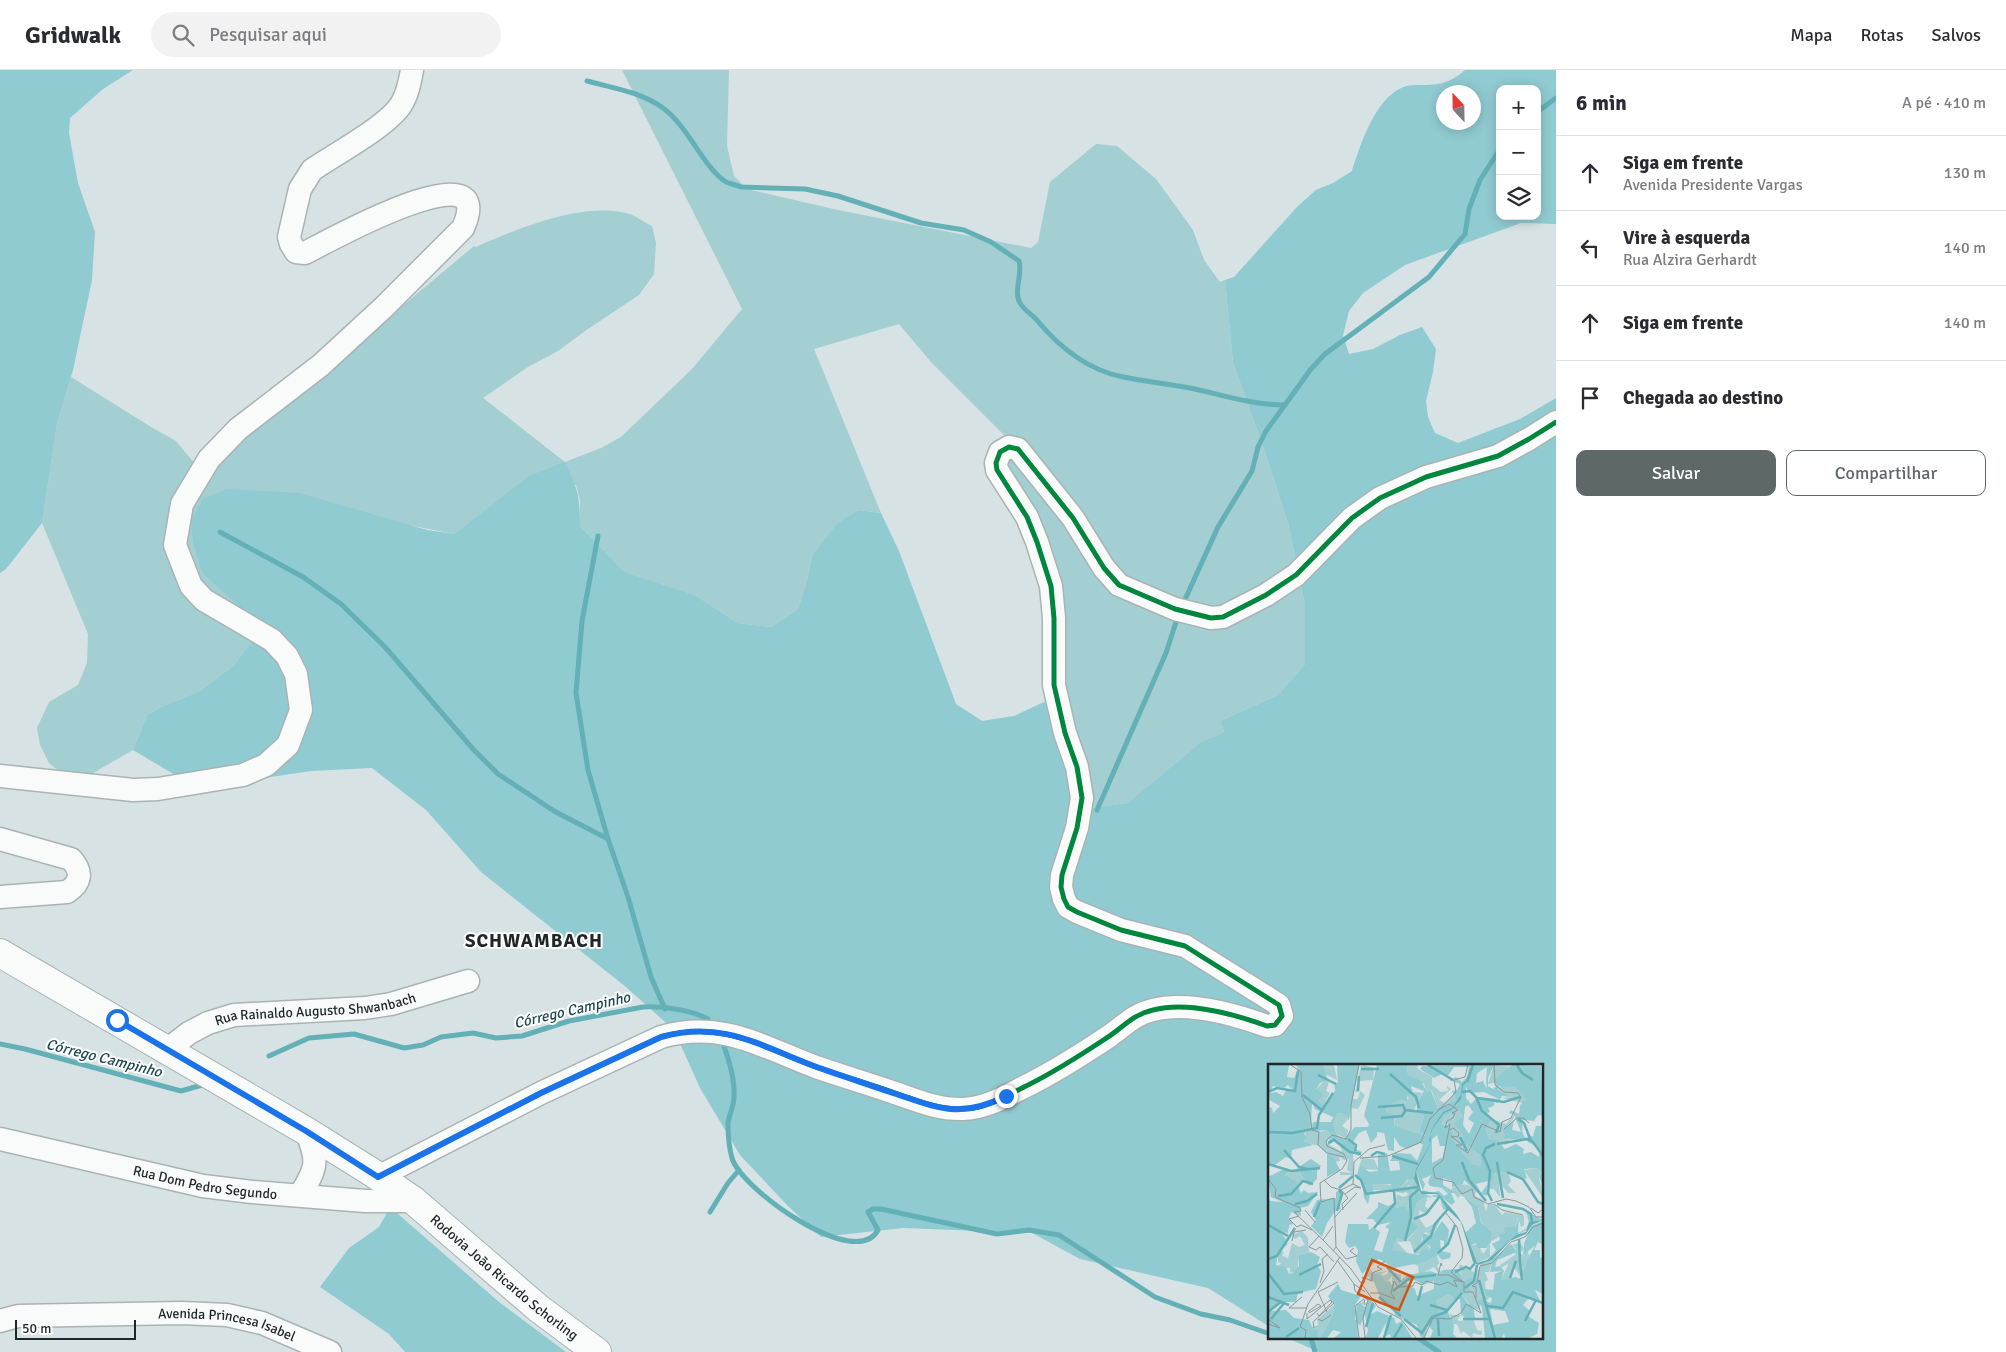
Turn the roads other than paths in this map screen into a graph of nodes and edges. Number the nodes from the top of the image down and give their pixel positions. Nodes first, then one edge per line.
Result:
1 (412, 70) edge
2 (1556, 422) edge
3 (0, 776) edge
4 (0, 839) edge
5 (0, 897) edge
6 (0, 953) edge
7 (468, 981) dead end
8 (167, 1050) junction
9 (306, 1131) junction
10 (0, 1139) edge
11 (378, 1177) junction
12 (300, 1196) junction
13 (414, 1201) junction
14 (0, 1320) edge
15 (330, 1352) edge
16 (597, 1352) edge

1 - 3 street
2 - 11 street
4 - 5 street
6 - 8 main road, Rodovia João Ricardo Schorling
7 - 8 street, Rua Rainaldo Augusto Shwanbach
8 - 9 main road, Rodovia João Ricardo Schorling
9 - 11 main road, Rodovia João Ricardo Schorling
9 - 12 street
10 - 12 street, Rua Dom Pedro Segundo
11 - 13 main road, Rodovia João Ricardo Schorling
12 - 13 street, Rua Dom Pedro Segundo
13 - 16 main road, Rodovia João Ricardo Schorling
14 - 15 street, Avenida Princesa Isabel

